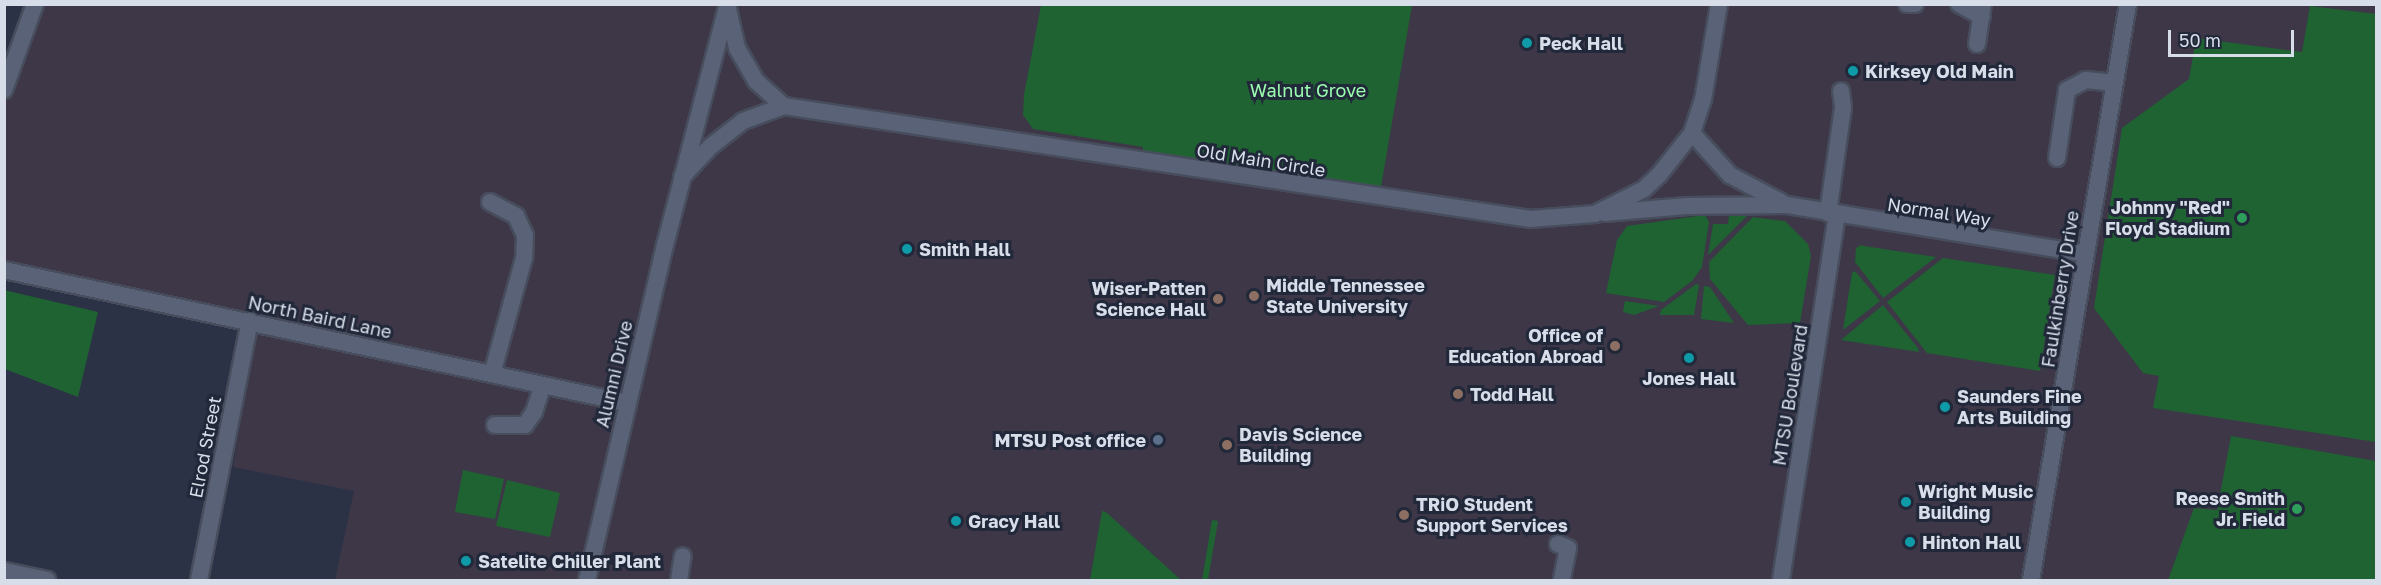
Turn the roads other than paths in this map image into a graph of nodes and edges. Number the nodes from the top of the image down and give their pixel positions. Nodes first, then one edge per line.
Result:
1 (35, 4) edge
2 (1719, 4) edge
3 (1907, 4) edge
4 (1915, 4) edge
5 (1959, 4) edge
6 (2128, 4) edge
7 (727, 5) edge
8 (1982, 11) edge
9 (1977, 44) dead end
10 (2113, 83) junction
11 (4, 90) edge
12 (1841, 92) dead end
13 (784, 106) junction
14 (1692, 133) junction
15 (2057, 158) dead end
16 (681, 178) junction
17 (490, 202) dead end
18 (1787, 205) junction
19 (1595, 214) junction
20 (1833, 214) junction
21 (2086, 254) junction
22 (4, 270) edge
23 (250, 321) junction
24 (492, 374) junction
25 (543, 385) junction
26 (627, 403) junction
27 (495, 425) dead end
28 (1563, 546) dead end
29 (683, 556) dead end
30 (4, 571) edge
31 (47, 580) edge
32 (199, 580) edge
33 (587, 580) edge
34 (679, 580) edge
35 (1562, 580) edge
36 (1781, 580) edge
37 (2031, 580) edge

1 - 11 street
2 - 14 street, Old Main Circle
3 - 4 street
5 - 8 street
6 - 10 street, Faulkinberry Drive
7 - 13 street
7 - 16 street, Alumni Drive
8 - 9 street
10 - 15 street
10 - 21 street, Faulkinberry Drive
12 - 20 street, MTSU Boulevard
13 - 16 street, Alumni Drive
13 - 19 street, Old Main Circle
14 - 18 street, Normal Way
14 - 19 street, Old Main Circle
16 - 26 street, Alumni Drive
17 - 24 street
18 - 19 street, Normal Way
18 - 20 street, Normal Way
20 - 21 street, Normal Way
20 - 36 street, MTSU Boulevard
21 - 37 street, Faulkinberry Drive
22 - 23 street, North Baird Lane
23 - 24 street, North Baird Lane
23 - 32 street, Elrod Street
24 - 25 street, North Baird Lane
25 - 26 street, North Baird Lane
25 - 27 street
26 - 33 street, Alumni Drive
28 - 35 street
29 - 34 street
30 - 31 street

